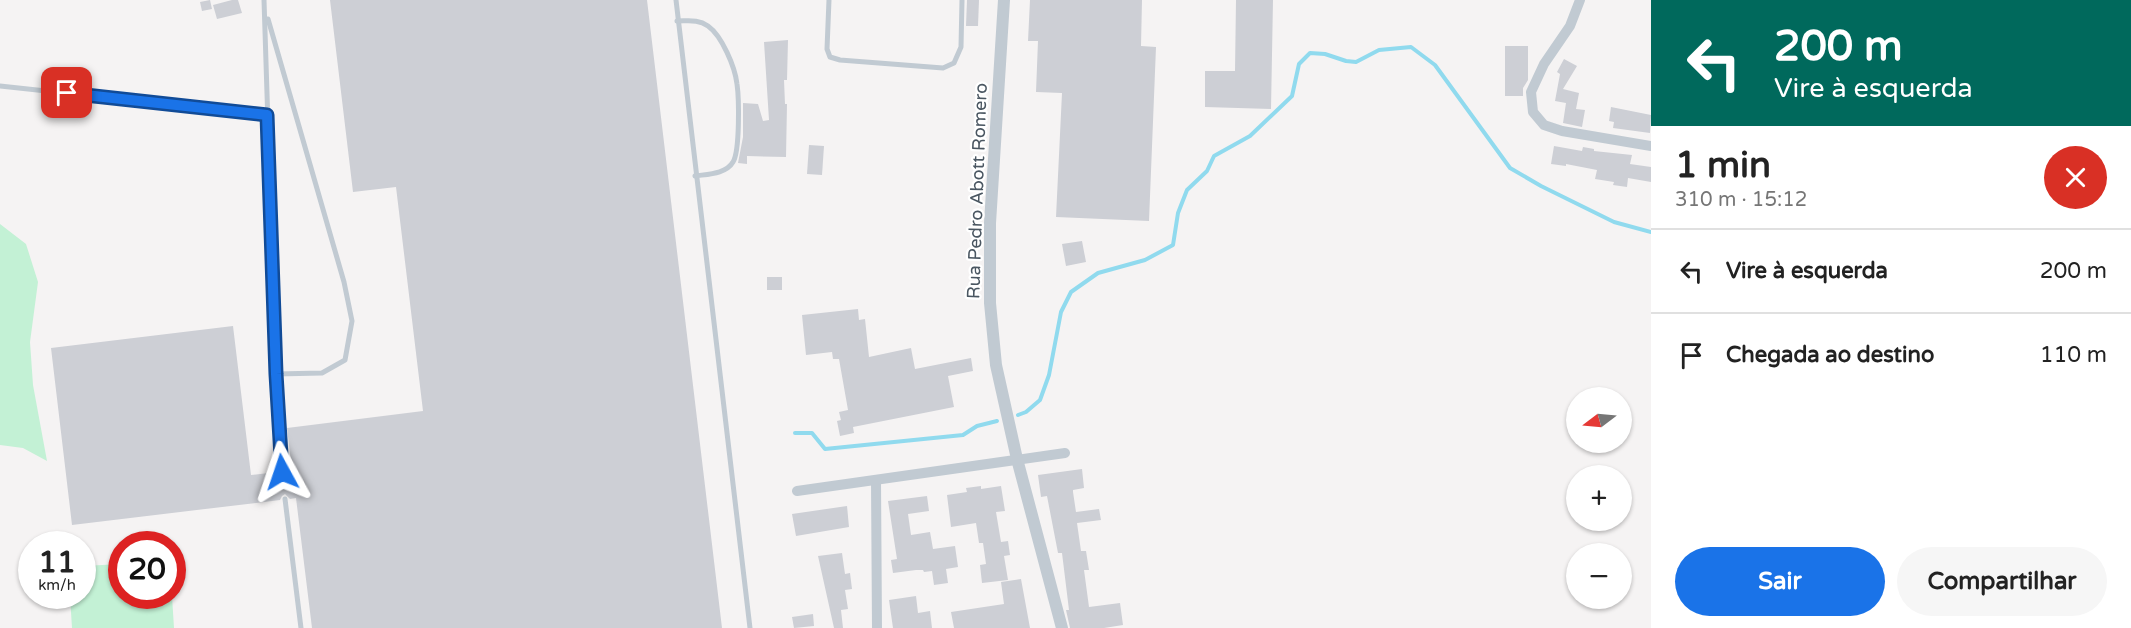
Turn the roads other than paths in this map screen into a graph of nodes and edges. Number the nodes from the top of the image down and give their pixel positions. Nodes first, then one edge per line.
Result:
1 (264, 0) edge
2 (675, 0) edge
3 (829, 0) edge
4 (962, 0) edge
5 (1004, 0) edge
6 (1580, 0) edge
7 (266, 11) junction
8 (677, 21) junction
9 (0, 86) edge
10 (267, 115) junction
11 (1651, 146) edge
12 (695, 176) junction
13 (276, 374) junction
14 (1065, 453) dead end
15 (1017, 459) junction
16 (282, 472) dead end
17 (876, 480) junction
18 (797, 491) dead end
19 (285, 500) dead end
20 (301, 628) edge
21 (750, 628) edge
22 (877, 628) edge
23 (1062, 628) edge

1 - 7 lane
2 - 8 lane
3 - 4 lane
5 - 15 street, Rua Pedro Abott Romero
6 - 11 street
7 - 10 lane
7 - 13 lane
8 - 12 lane
8 - 12 lane
9 - 10 lane
10 - 13 lane
12 - 21 lane
13 - 16 lane
14 - 15 street
15 - 17 street
15 - 23 street, Rua Pedro Abott Romero
17 - 18 street
17 - 22 street
19 - 20 lane

